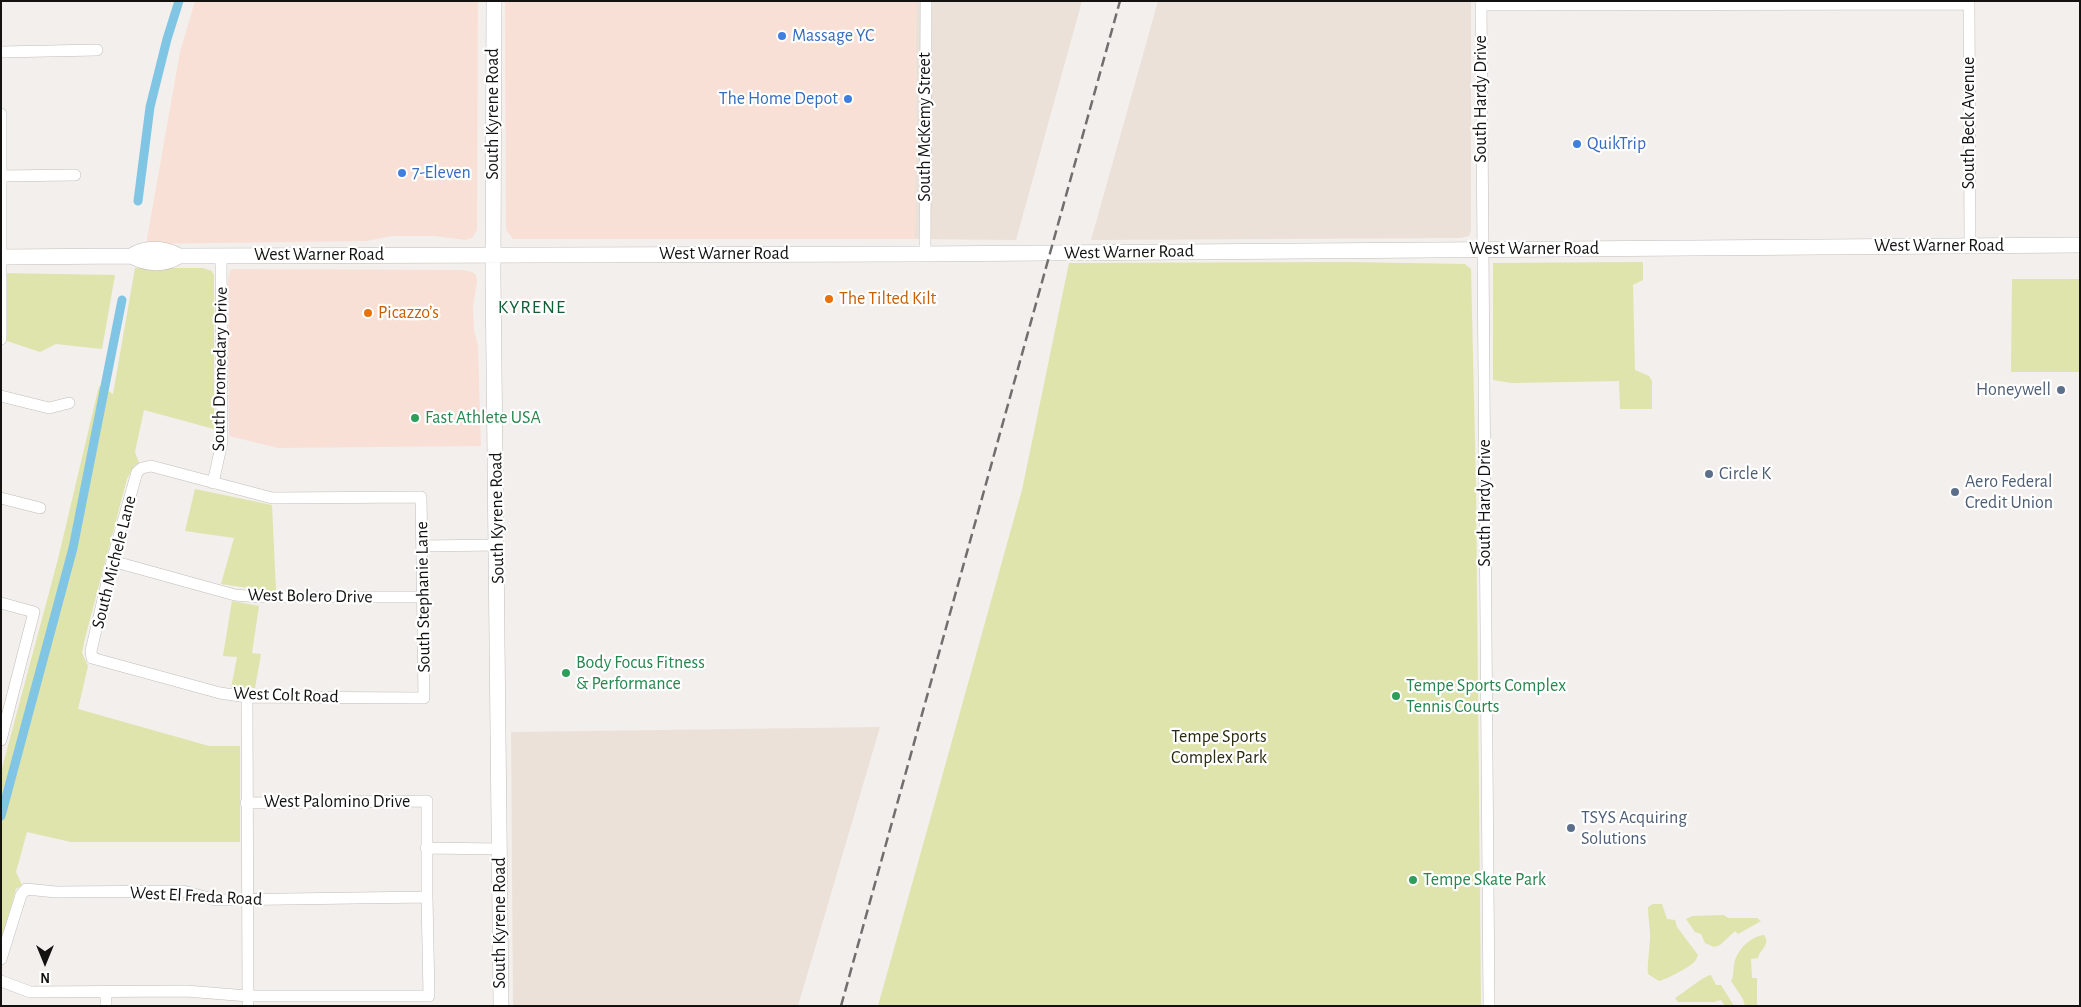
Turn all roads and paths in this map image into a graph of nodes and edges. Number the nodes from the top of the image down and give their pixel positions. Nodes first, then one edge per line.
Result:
1 (494, 1) edge
2 (926, 1) edge
3 (1969, 2) edge
4 (1481, 3) edge
5 (97, 50) dead end
6 (1, 52) edge
7 (1, 114) edge
8 (75, 175) dead end
9 (2, 176) edge
10 (2080, 245) edge
11 (1970, 246) junction
12 (1483, 249) junction
13 (493, 254) junction
14 (925, 254) junction
15 (221, 255) junction
16 (1, 257) edge
17 (1, 339) edge
18 (1, 396) edge
19 (69, 403) dead end
20 (213, 483) junction
21 (1, 498) edge
22 (40, 508) dead end
23 (497, 545) junction
24 (422, 546) junction
25 (112, 561) junction
26 (422, 597) junction
27 (1, 603) edge
28 (92, 658) joint
29 (247, 697) junction
30 (424, 698) joint
31 (5, 708) edge
32 (1, 740) edge
33 (246, 803) junction
34 (426, 848) junction
35 (500, 848) junction
36 (426, 897) junction
37 (247, 900) junction
38 (1, 959) edge
39 (1, 981) edge
40 (106, 992) junction
41 (248, 1001) edge
42 (106, 1006) edge
43 (501, 1006) edge
44 (1489, 1006) edge

1 - 13 main road, South Kyrene Road
2 - 14 street, South McKemy Street
3 - 4 street
3 - 11 street, South Beck Avenue
4 - 12 street, South Hardy Drive
5 - 6 street
7 - 9 street
8 - 9 street
9 - 16 street
10 - 11 main road, West Warner Road
11 - 12 main road, West Warner Road
12 - 14 main road, West Warner Road
12 - 44 street, South Hardy Drive
13 - 14 main road, West Warner Road
13 - 15 main road, West Warner Road
13 - 23 main road, South Kyrene Road
15 - 16 main road, West Warner Road
15 - 20 street, South Dromedary Drive
16 - 17 street
18 - 19 street
20 - 24 street, South Stephanie Lane
20 - 25 street, South Michele Lane
21 - 22 street
23 - 24 street
23 - 35 main road, South Kyrene Road
24 - 26 street, South Stephanie Lane
25 - 26 street, West Bolero Drive
25 - 28 street, South Michele Lane
26 - 30 street, South Stephanie Lane
27 - 31 street
28 - 29 street, West Colt Road
29 - 30 street, West Colt Road
29 - 33 street
31 - 32 street
33 - 34 street, West Palomino Drive
33 - 37 street
34 - 35 street
34 - 36 street
35 - 43 main road, South Kyrene Road
36 - 37 street, West El Freda Road
36 - 41 street
37 - 38 street, West El Freda Road
37 - 41 street
39 - 40 street
40 - 41 street
40 - 42 street

